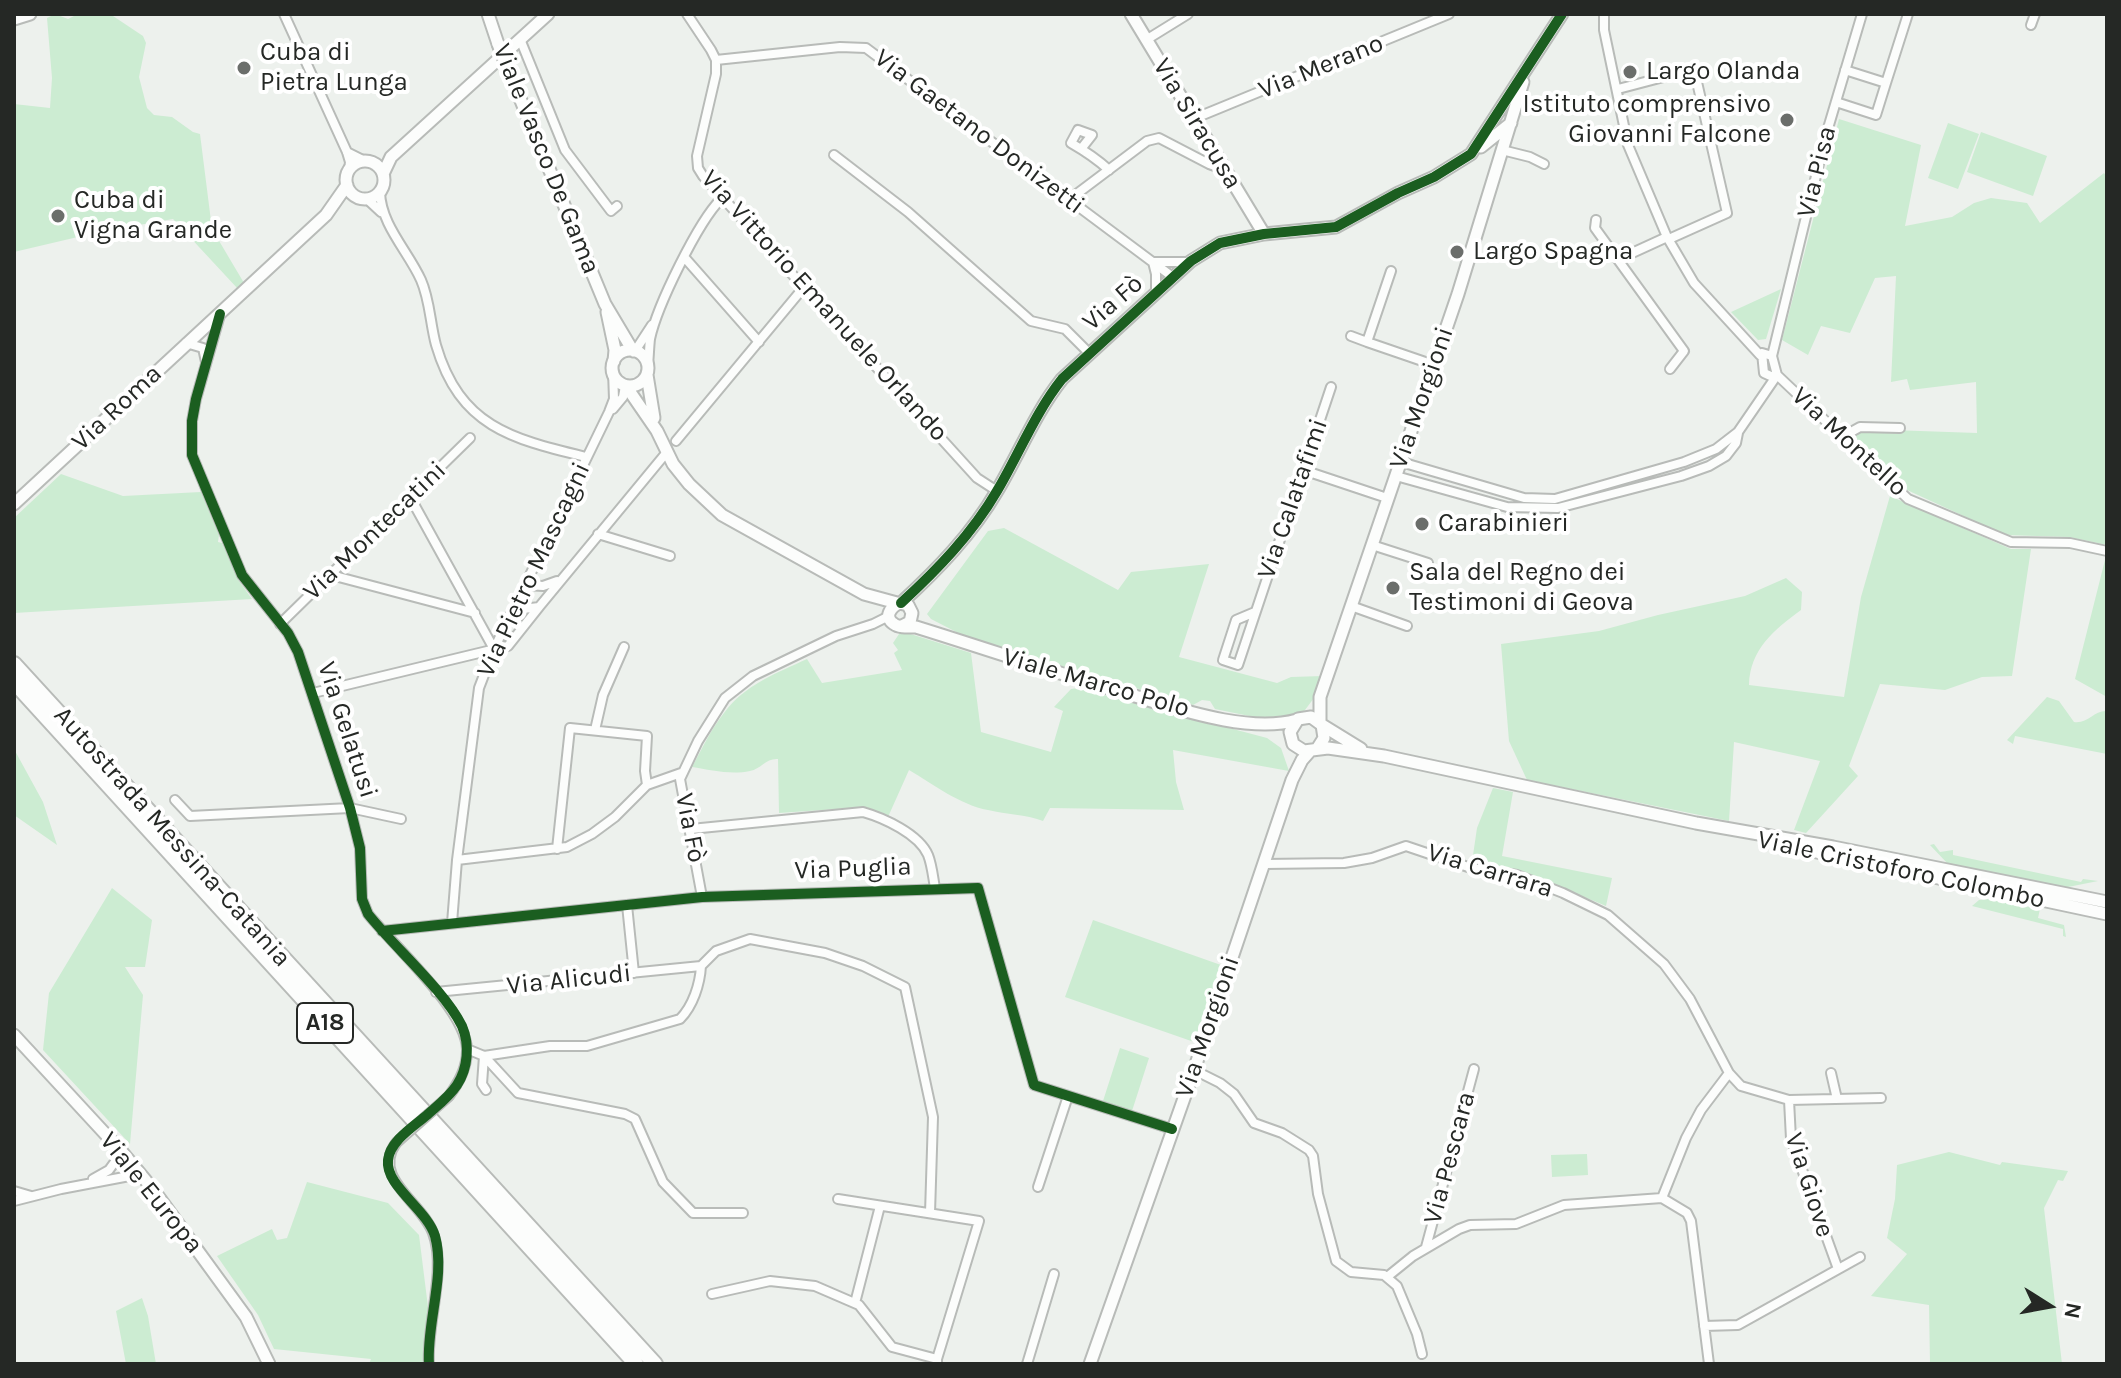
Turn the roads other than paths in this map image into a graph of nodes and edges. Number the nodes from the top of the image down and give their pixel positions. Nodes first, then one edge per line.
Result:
1 (30, 14) edge
2 (284, 14) edge
3 (488, 14) edge
4 (548, 14) edge
5 (687, 14) edge
6 (1131, 14) edge
7 (1188, 14) edge
8 (1449, 14) edge
9 (1562, 14) edge
10 (1604, 14) edge
11 (1862, 14) edge
12 (1908, 14) edge
13 (2035, 14) edge
14 (14, 19) edge
15 (2031, 25) dead end
16 (520, 39) junction
17 (1146, 40) junction
18 (716, 60) junction
19 (1527, 70) junction
20 (1845, 70) junction
21 (1886, 83) junction
22 (1618, 89) junction
23 (1836, 102) junction
24 (1501, 109) junction
25 (1193, 119) junction
26 (1512, 119) junction
27 (1491, 139) junction
28 (1503, 147) junction
29 (1081, 149) dead end
30 (347, 152) junction
31 (1471, 154) junction
32 (834, 155) dead end
33 (391, 157) junction
34 (370, 162) junction
35 (1544, 164) dead end
36 (1223, 169) junction
37 (349, 170) junction
38 (1109, 170) junction
39 (383, 174) junction
40 (347, 185) junction
41 (380, 192) junction
42 (362, 198) junction
43 (721, 199) junction
44 (1070, 199) junction
45 (617, 206) dead end
46 (326, 215) junction
47 (385, 217) junction
48 (1596, 220) dead end
49 (1264, 234) junction
50 (1668, 238) junction
51 (685, 258) junction
52 (1619, 259) junction
53 (1191, 261) junction
54 (1153, 262) junction
55 (1391, 271) dead end
56 (1174, 278) junction
57 (804, 287) junction
58 (1156, 294) junction
59 (605, 304) junction
60 (220, 314) junction
61 (655, 322) junction
62 (623, 332) junction
63 (643, 335) junction
64 (1351, 336) dead end
65 (759, 342) junction
66 (1367, 342) junction
67 (186, 343) junction
68 (634, 351) junction
69 (1089, 353) junction
70 (1765, 354) junction
71 (1434, 365) junction
72 (206, 366) junction
73 (613, 366) junction
74 (1670, 369) dead end
75 (647, 370) junction
76 (1764, 373) junction
77 (1776, 377) junction
78 (626, 386) junction
79 (1331, 387) dead end
80 (1756, 402) junction
81 (609, 412) junction
82 (1900, 428) dead end
83 (657, 431) junction
84 (1738, 432) junction
85 (1842, 437) junction
86 (470, 438) dead end
87 (676, 441) dead end
88 (667, 452) junction
89 (586, 457) junction
90 (1401, 462) junction
91 (1414, 466) junction
92 (1303, 470) junction
93 (1396, 476) junction
94 (1410, 480) junction
95 (997, 491) junction
96 (410, 497) junction
97 (1387, 498) junction
98 (14, 504) edge
99 (598, 534) junction
100 (1372, 545) junction
101 (2107, 551) edge
102 (670, 556) dead end
103 (1428, 563) dead end
104 (331, 575) junction
105 (561, 578) junction
106 (525, 585) junction
107 (864, 594) junction
108 (516, 605) junction
109 (905, 606) junction
110 (1351, 606) junction
111 (539, 607) junction
112 (1255, 612) junction
113 (475, 613) junction
114 (895, 622) junction
115 (280, 624) junction
116 (1407, 626) dead end
117 (948, 637) junction
118 (624, 647) dead end
119 (494, 649) junction
120 (14, 664) edge
121 (14, 671) edge
122 (14, 682) edge
123 (313, 693) junction
124 (1320, 697) junction
125 (1301, 718) junction
126 (1246, 722) junction
127 (1321, 723) junction
128 (595, 730) junction
129 (1292, 742) junction
130 (1314, 750) junction
131 (1384, 756) junction
132 (681, 773) junction
133 (1292, 780) junction
134 (647, 785) junction
135 (175, 800) dead end
136 (350, 808) junction
137 (401, 819) dead end
138 (1696, 823) junction
139 (691, 829) junction
140 (557, 849) junction
141 (457, 860) junction
142 (1264, 864) junction
143 (935, 888) junction
144 (702, 897) junction
145 (2107, 902) edge
146 (627, 905) junction
147 (2107, 914) edge
148 (452, 923) junction
149 (382, 931) junction
150 (701, 966) junction
151 (634, 973) junction
152 (436, 992) junction
153 (14, 1035) edge
154 (467, 1049) junction
155 (484, 1056) junction
156 (1474, 1069) dead end
157 (1194, 1070) junction
158 (1729, 1073) junction
159 (1831, 1073) dead end
160 (486, 1090) dead end
161 (1068, 1096) junction
162 (1881, 1098) dead end
163 (1837, 1099) junction
164 (1789, 1100) junction
165 (1172, 1129) junction
166 (122, 1152) junction
167 (140, 1174) junction
168 (78, 1186) junction
169 (1038, 1187) dead end
170 (14, 1191) edge
171 (32, 1197) junction
172 (1662, 1198) junction
173 (838, 1199) dead end
174 (14, 1201) edge
175 (880, 1206) junction
176 (743, 1213) dead end
177 (930, 1213) junction
178 (1426, 1247) junction
179 (1860, 1257) dead end
180 (1838, 1269) junction
181 (1054, 1274) dead end
182 (1387, 1277) junction
183 (712, 1294) dead end
184 (855, 1303) junction
185 (1704, 1326) junction
186 (1422, 1354) dead end
187 (937, 1361) edge
188 (269, 1364) edge
189 (429, 1364) edge
190 (636, 1364) edge
191 (652, 1364) edge
192 (1027, 1364) edge
193 (1090, 1364) edge
194 (1709, 1364) edge

1 - 14 main road
2 - 30 street
3 - 59 main road, Viale Vasco De Gama, bridge
4 - 16 main road
5 - 18 street
6 - 17 main road, Via Siracusa
7 - 17 street
8 - 25 street, Via Merano
9 - 19 main road
10 - 22 street
11 - 20 street, Via Pisa
12 - 21 street
13 - 15 street
16 - 33 main road
16 - 45 street
17 - 25 main road, Via Siracusa
18 - 43 street, Via Vittorio Emanuele Orlando
18 - 44 street, Via Gaetano Donizetti
19 - 24 main road
19 - 26 main road, Via Morgioni
20 - 21 street
20 - 23 street, Via Pisa
21 - 23 street
22 - 50 street
22 - 50 street
23 - 70 street, Via Pisa
24 - 26 main road
24 - 31 main road
25 - 36 main road, Via Siracusa
26 - 27 main road, Via Fò
26 - 28 main road, Via Morgioni
27 - 28 main road
27 - 31 main road, Via Fò
28 - 35 street
28 - 71 main road, Via Morgioni
29 - 38 street
30 - 34 street
30 - 37 street
31 - 49 main road, Via Fò
32 - 69 street
33 - 34 main road
33 - 39 main road
34 - 37 main road
34 - 39 main road
36 - 38 street
36 - 49 main road, Via Siracusa
37 - 40 main road
38 - 44 street
39 - 41 main road
40 - 42 main road
40 - 46 main road
41 - 42 main road
41 - 47 street
42 - 46 main road
42 - 47 street
43 - 51 street
43 - 57 street, Via Vittorio Emanuele Orlando
44 - 54 street, Via Gaetano Donizetti
46 - 60 main road, Via Roma
47 - 89 street
48 - 52 street
49 - 53 main road, Via Fò
50 - 52 street
50 - 70 street
51 - 61 street
51 - 65 street
52 - 74 street
53 - 54 street
53 - 56 main road, Via Fò
54 - 56 street, Via Gaetano Donizetti
54 - 58 street
55 - 66 street
56 - 58 main road, Via Fò
57 - 65 street
57 - 95 street, Via Vittorio Emanuele Orlando
58 - 69 main road, Via Fò
59 - 62 main road
59 - 73 main road
60 - 67 main road, Via Roma
60 - 72 street, Via Gelatusi
61 - 63 street
61 - 75 street
62 - 63 street
62 - 68 main road
63 - 68 street
64 - 66 street
65 - 87 street
66 - 71 street
67 - 72 street
67 - 98 main road, Via Roma
68 - 73 main road
68 - 75 main road
69 - 95 main road, Via Fò
70 - 76 street
70 - 77 street
71 - 90 main road, Via Morgioni
72 - 115 street, Via Gelatusi
73 - 78 main road
73 - 81 street
75 - 78 main road
75 - 83 main road
76 - 77 street
76 - 80 street
77 - 80 street
77 - 85 street, Via Montello
78 - 81 street, Via Pietro Mascagni
78 - 83 main road
79 - 92 street, Via Calatafimi
80 - 84 street
81 - 89 street, Via Pietro Mascagni
82 - 85 street
83 - 88 main road
84 - 91 street
84 - 94 street
85 - 101 street, Via Montello
86 - 96 street, Via Montecatini
88 - 99 street
88 - 107 main road
89 - 106 street, Via Pietro Mascagni
90 - 91 street
90 - 93 main road, Via Morgioni
91 - 94 street
92 - 97 street
92 - 112 street, Via Calatafimi
93 - 94 street
93 - 97 main road, Via Morgioni
95 - 109 main road, Via Fò
96 - 104 street, Via Montecatini
96 - 113 street
97 - 100 main road, Via Morgioni
99 - 102 street
99 - 105 street
100 - 103 street
100 - 110 main road, Via Morgioni
104 - 113 street
104 - 115 street, Via Montecatini
105 - 106 street
105 - 111 street
106 - 108 street, Via Pietro Mascagni
107 - 109 main road
107 - 114 main road
108 - 111 street
108 - 119 street, Via Pietro Mascagni
109 - 114 main road
109 - 114 main road
109 - 117 main road
110 - 116 street
110 - 124 main road, Via Morgioni
111 - 119 street
112 - 112 street, Via Calatafimi
113 - 119 street
114 - 117 main road
114 - 132 street, Via Fò
115 - 123 street, Via Gelatusi
117 - 126 main road, Viale Marco Polo
118 - 128 street
119 - 123 street
119 - 141 street, Via Pietro Mascagni
120 - 191 highway, Autostrada Messina-Catania / A18
121 - 191 highway
122 - 190 highway, Autostrada Messina-Catania / A18
123 - 136 street, Via Gelatusi
124 - 125 main road
124 - 127 main road
125 - 126 main road
125 - 127 main road
125 - 129 main road
126 - 129 main road
127 - 130 main road
127 - 131 main road
128 - 134 street
128 - 140 street
129 - 130 main road
129 - 133 main road
130 - 131 main road
130 - 133 main road
131 - 138 main road, Viale Cristoforo Colombo
132 - 134 street
132 - 139 street, Via Fò
133 - 142 main road, Via Morgioni
134 - 140 street
135 - 136 street
136 - 137 street
136 - 149 street, Via Gelatusi
138 - 145 main road, Viale Cristoforo Colombo
138 - 147 main road, Viale Cristoforo Colombo
139 - 143 street
139 - 144 street, Via Fò
140 - 141 street
141 - 148 street, Via Pietro Mascagni
142 - 157 main road, Via Morgioni
142 - 158 street, Via Carrara
143 - 144 street, Via Puglia
143 - 161 street, Via Puglia
144 - 146 street, Via Puglia
146 - 148 street, Via Puglia
146 - 151 street
148 - 149 street, Via Puglia
149 - 152 street, Via Gelatusi
150 - 151 street, Via Alicudi
150 - 155 street
150 - 177 street
151 - 152 street, Via Alicudi
152 - 154 street, Via Gelatusi
153 - 166 main road, Viale Europa
154 - 155 street
154 - 189 street, bridge
155 - 160 street
155 - 176 street
156 - 178 street, Via Pescara
157 - 165 main road, Via Morgioni
157 - 182 street
158 - 164 street
158 - 172 street
159 - 163 street
161 - 165 street, Via Puglia
161 - 169 street
162 - 163 street
163 - 164 street
164 - 180 street, Via Giove
165 - 193 main road, Via Morgioni
166 - 167 main road, Viale Europa
166 - 168 street
167 - 168 street
167 - 188 main road, Viale Europa
168 - 171 street
170 - 171 street
171 - 174 street
172 - 178 street
172 - 185 street
173 - 175 street
175 - 177 street
175 - 184 street
177 - 187 street
178 - 182 street
179 - 180 street
180 - 185 street
181 - 192 street
182 - 186 street
183 - 184 street
184 - 187 street
185 - 194 street

